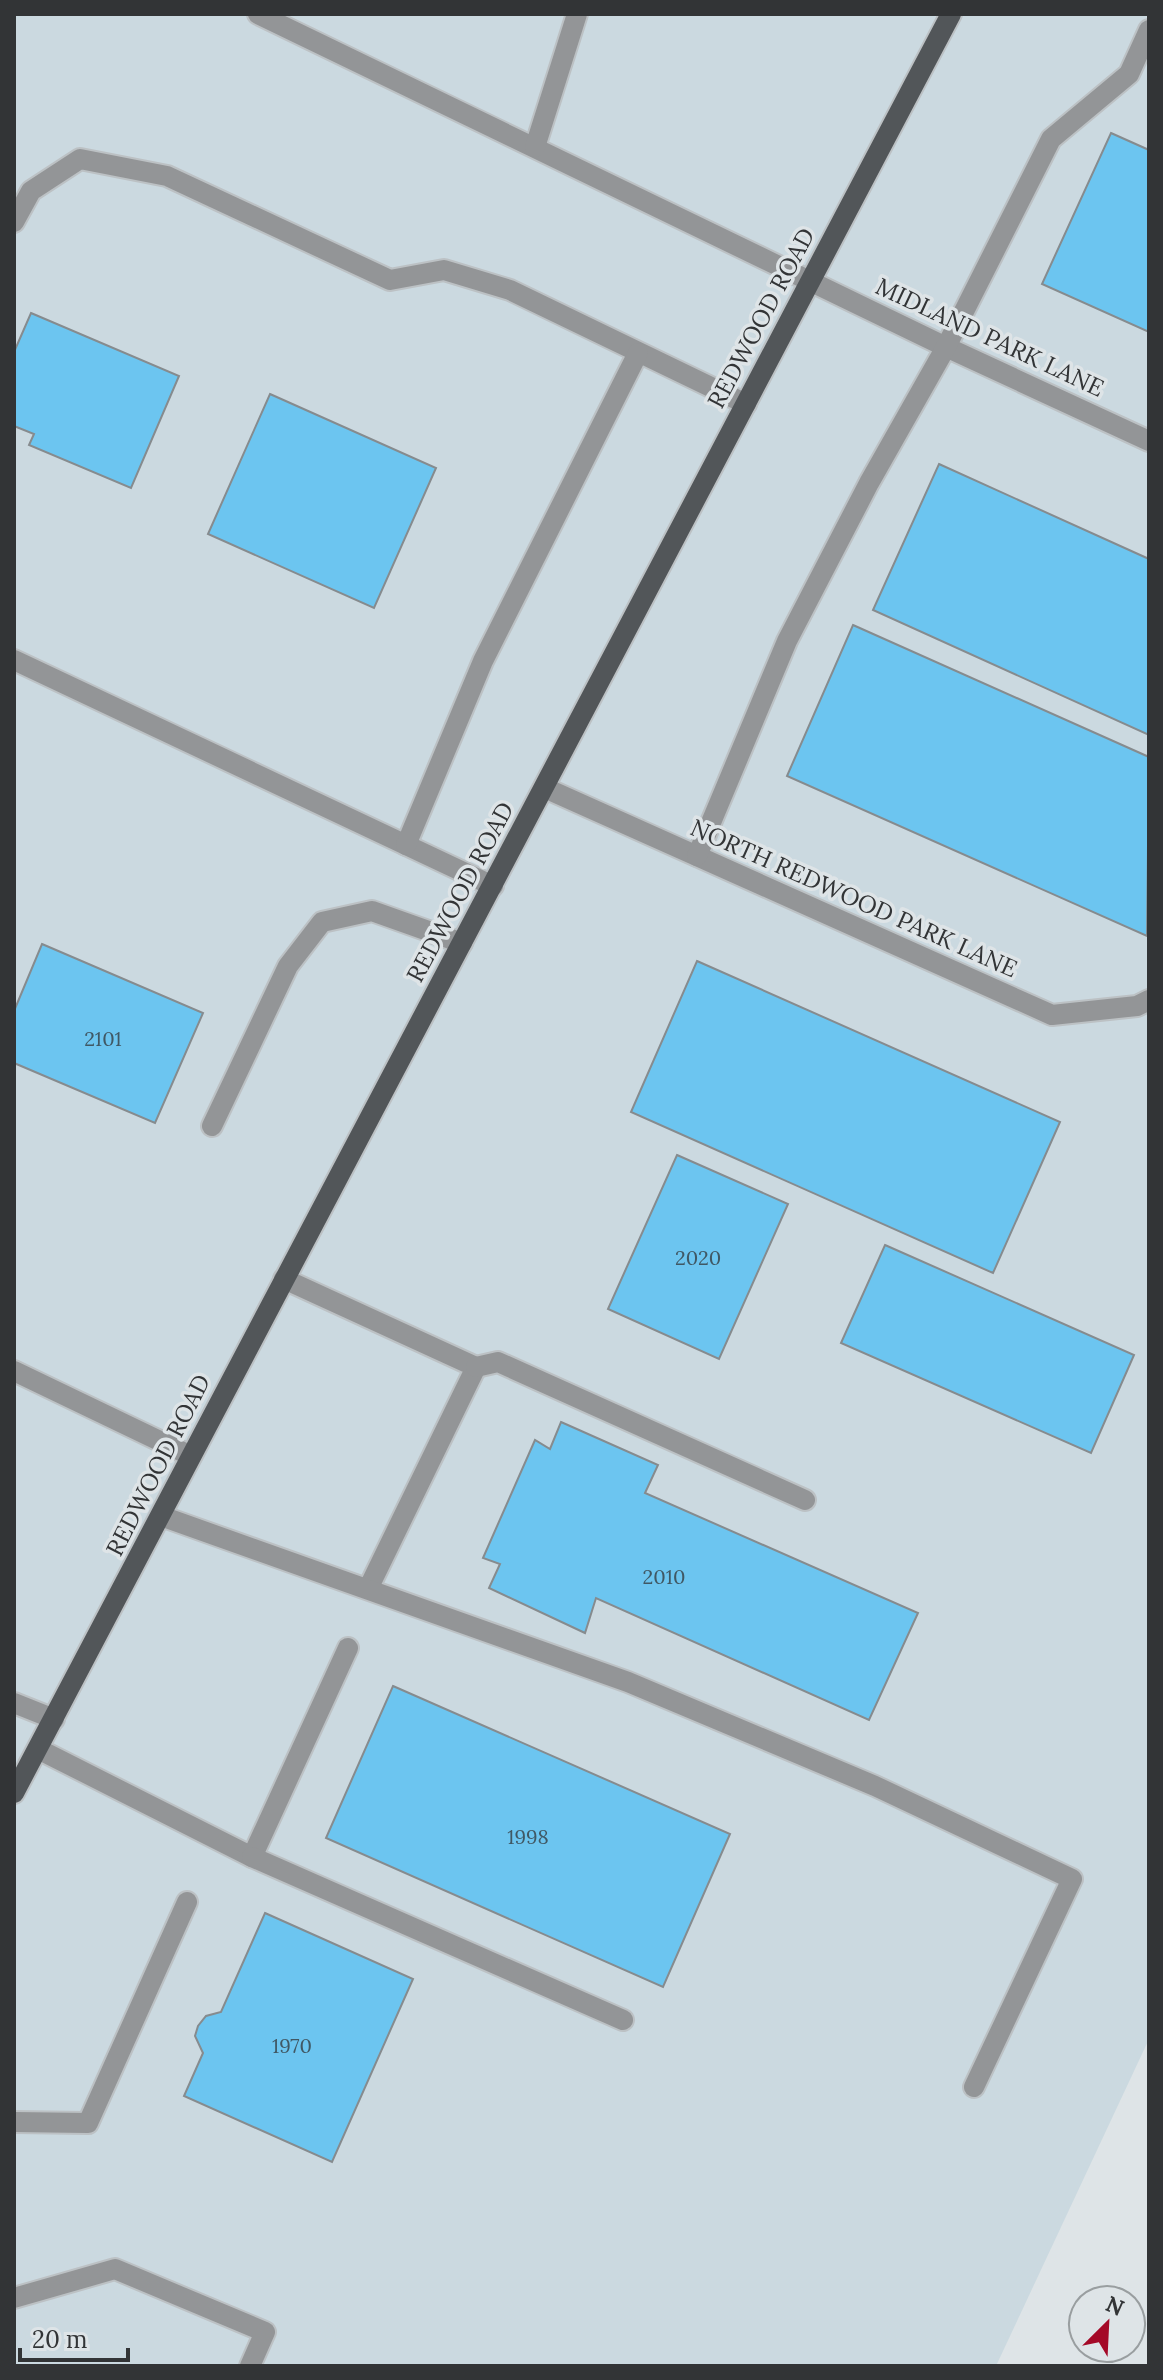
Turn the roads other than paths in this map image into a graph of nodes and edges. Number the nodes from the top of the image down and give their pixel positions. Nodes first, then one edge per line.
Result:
1 (258, 14) edge
2 (577, 14) edge
3 (951, 14) edge
4 (1149, 30) edge
5 (535, 147) junction
6 (14, 222) edge
7 (810, 279) junction
8 (946, 347) junction
9 (638, 353) junction
10 (746, 404) junction
11 (1149, 441) edge
12 (14, 660) edge
13 (545, 788) junction
14 (406, 845) junction
15 (697, 856) junction
16 (493, 886) junction
17 (462, 943) junction
18 (1149, 1000) edge
19 (212, 1126) dead end
20 (284, 1279) junction
21 (476, 1367) junction
22 (14, 1371) edge
23 (191, 1456) junction
24 (805, 1500) dead end
25 (161, 1516) junction
26 (368, 1589) junction
27 (348, 1648) dead end
28 (14, 1703) edge
29 (54, 1719) junction
30 (38, 1749) junction
31 (14, 1793) edge
32 (252, 1857) junction
33 (187, 1902) dead end
34 (623, 2020) dead end
35 (974, 2087) dead end
36 (14, 2122) edge
37 (14, 2298) edge
38 (250, 2366) edge

1 - 5 lane, MIDLAND PARK LANE
2 - 5 lane
3 - 7 main road, REDWOOD ROAD
4 - 8 lane
5 - 7 lane, MIDLAND PARK LANE
6 - 9 lane
7 - 8 lane, MIDLAND PARK LANE
7 - 10 main road, REDWOOD ROAD
8 - 11 lane, MIDLAND PARK LANE
8 - 15 lane
9 - 10 lane
9 - 14 lane
10 - 13 main road, REDWOOD ROAD
12 - 14 lane
13 - 15 lane, NORTH REDWOOD PARK LANE
13 - 16 main road, REDWOOD ROAD
14 - 16 lane
15 - 18 lane, NORTH REDWOOD PARK LANE
16 - 17 main road, REDWOOD ROAD
17 - 19 lane
17 - 20 main road, REDWOOD ROAD
20 - 21 lane
20 - 23 main road, REDWOOD ROAD
21 - 24 lane
21 - 26 lane
22 - 23 lane
23 - 25 main road, REDWOOD ROAD
25 - 26 lane
25 - 29 main road, REDWOOD ROAD
26 - 35 lane
27 - 32 lane
28 - 29 lane
29 - 30 main road, REDWOOD ROAD
30 - 31 main road, REDWOOD ROAD
30 - 32 lane
32 - 34 lane
33 - 36 lane
37 - 38 lane

